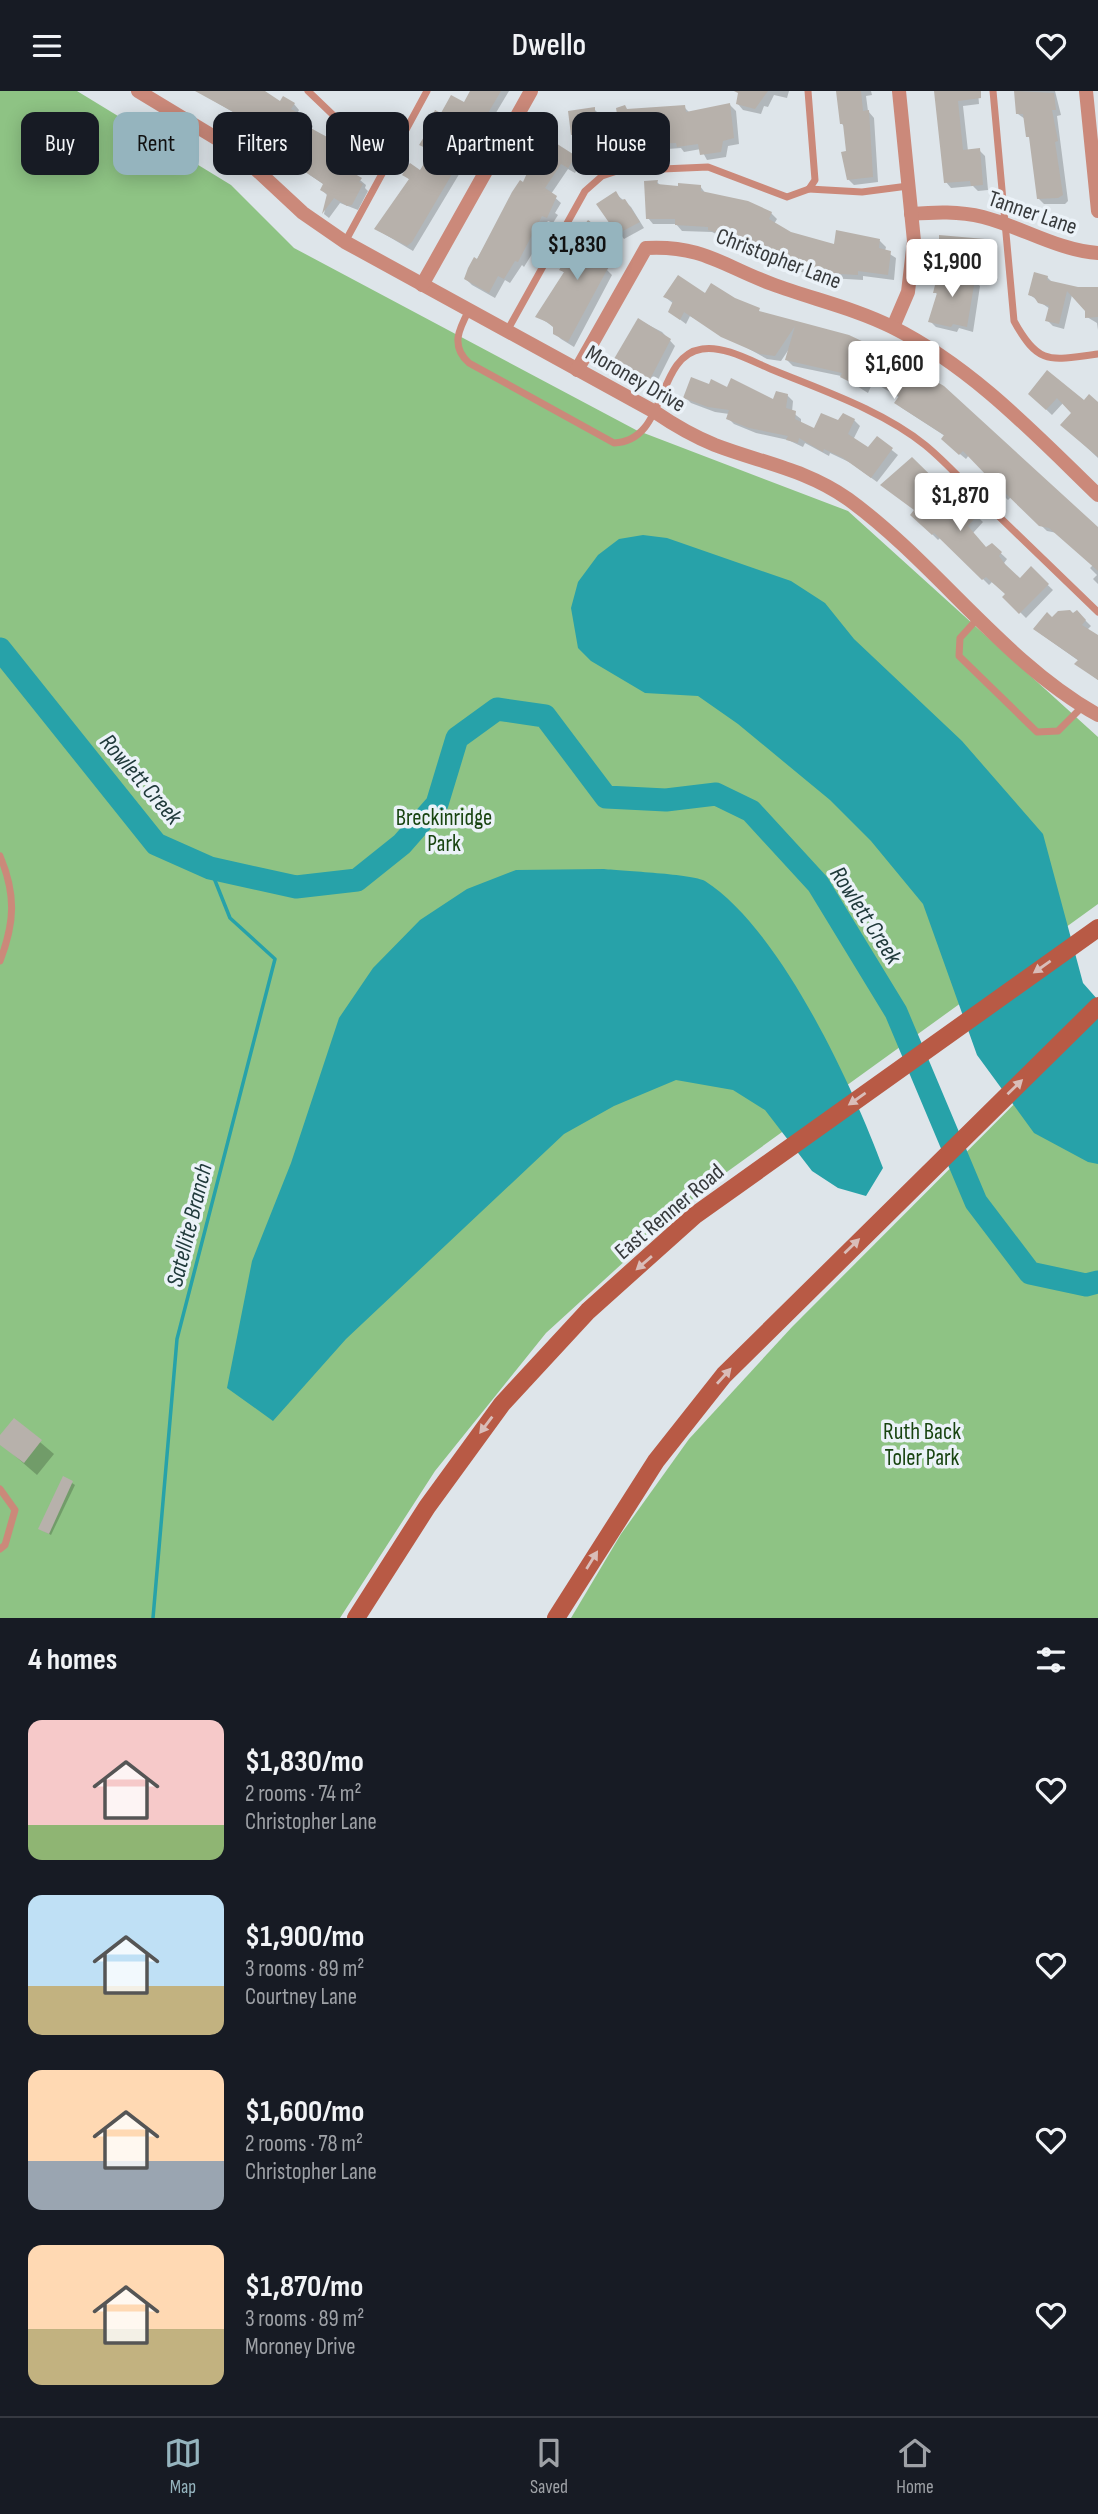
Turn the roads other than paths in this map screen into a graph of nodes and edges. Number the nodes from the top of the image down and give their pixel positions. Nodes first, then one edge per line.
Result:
1 (138, 91) edge
2 (308, 91) edge
3 (427, 91) edge
4 (531, 91) edge
5 (808, 91) edge
6 (899, 91) edge
7 (993, 91) edge
8 (1086, 91) edge
9 (330, 112) edge
10 (409, 123) edge
11 (1096, 163) edge
12 (381, 175) edge
13 (908, 186) junction
14 (809, 189) junction
15 (1098, 211) edge
16 (911, 214) junction
17 (1004, 225) junction
18 (345, 242) junction
19 (1098, 253) edge
20 (422, 285) junction
21 (469, 310) junction
22 (893, 327) junction
23 (507, 331) junction
24 (1098, 354) edge
25 (577, 370) junction
26 (654, 412) junction
27 (1098, 495) edge
28 (1098, 612) edge
29 (979, 617) junction
30 (1083, 706) junction
31 (1098, 715) edge
32 (0, 856) edge
33 (1098, 928) edge
34 (0, 961) edge
35 (1098, 1006) edge
36 (0, 1489) edge
37 (0, 1549) edge
38 (356, 1618) edge
39 (556, 1618) edge

1 - 18 street, Moroney Drive
2 - 9 lane
3 - 10 lane
4 - 20 street
5 - 14 lane
6 - 13 street
7 - 17 lane
8 - 11 street
11 - 15 street
12 - 18 lane
13 - 14 lane
13 - 16 street
14 - 23 lane
16 - 17 street, Tanner Lane
16 - 22 street
17 - 19 street, Tanner Lane
17 - 24 lane
18 - 20 street, Moroney Drive
20 - 21 street, Moroney Drive
21 - 23 street, Moroney Drive
21 - 26 lane
22 - 25 street, Christopher Lane
22 - 27 street, Christopher Lane
23 - 25 street, Moroney Drive
25 - 26 street, Moroney Drive
26 - 28 lane
26 - 29 street, Moroney Drive
29 - 30 street, Moroney Drive
29 - 30 lane
30 - 31 street, Moroney Drive
32 - 34 lane
33 -> 38 main road, East Renner Road
39 -> 35 main road
36 - 37 lane

